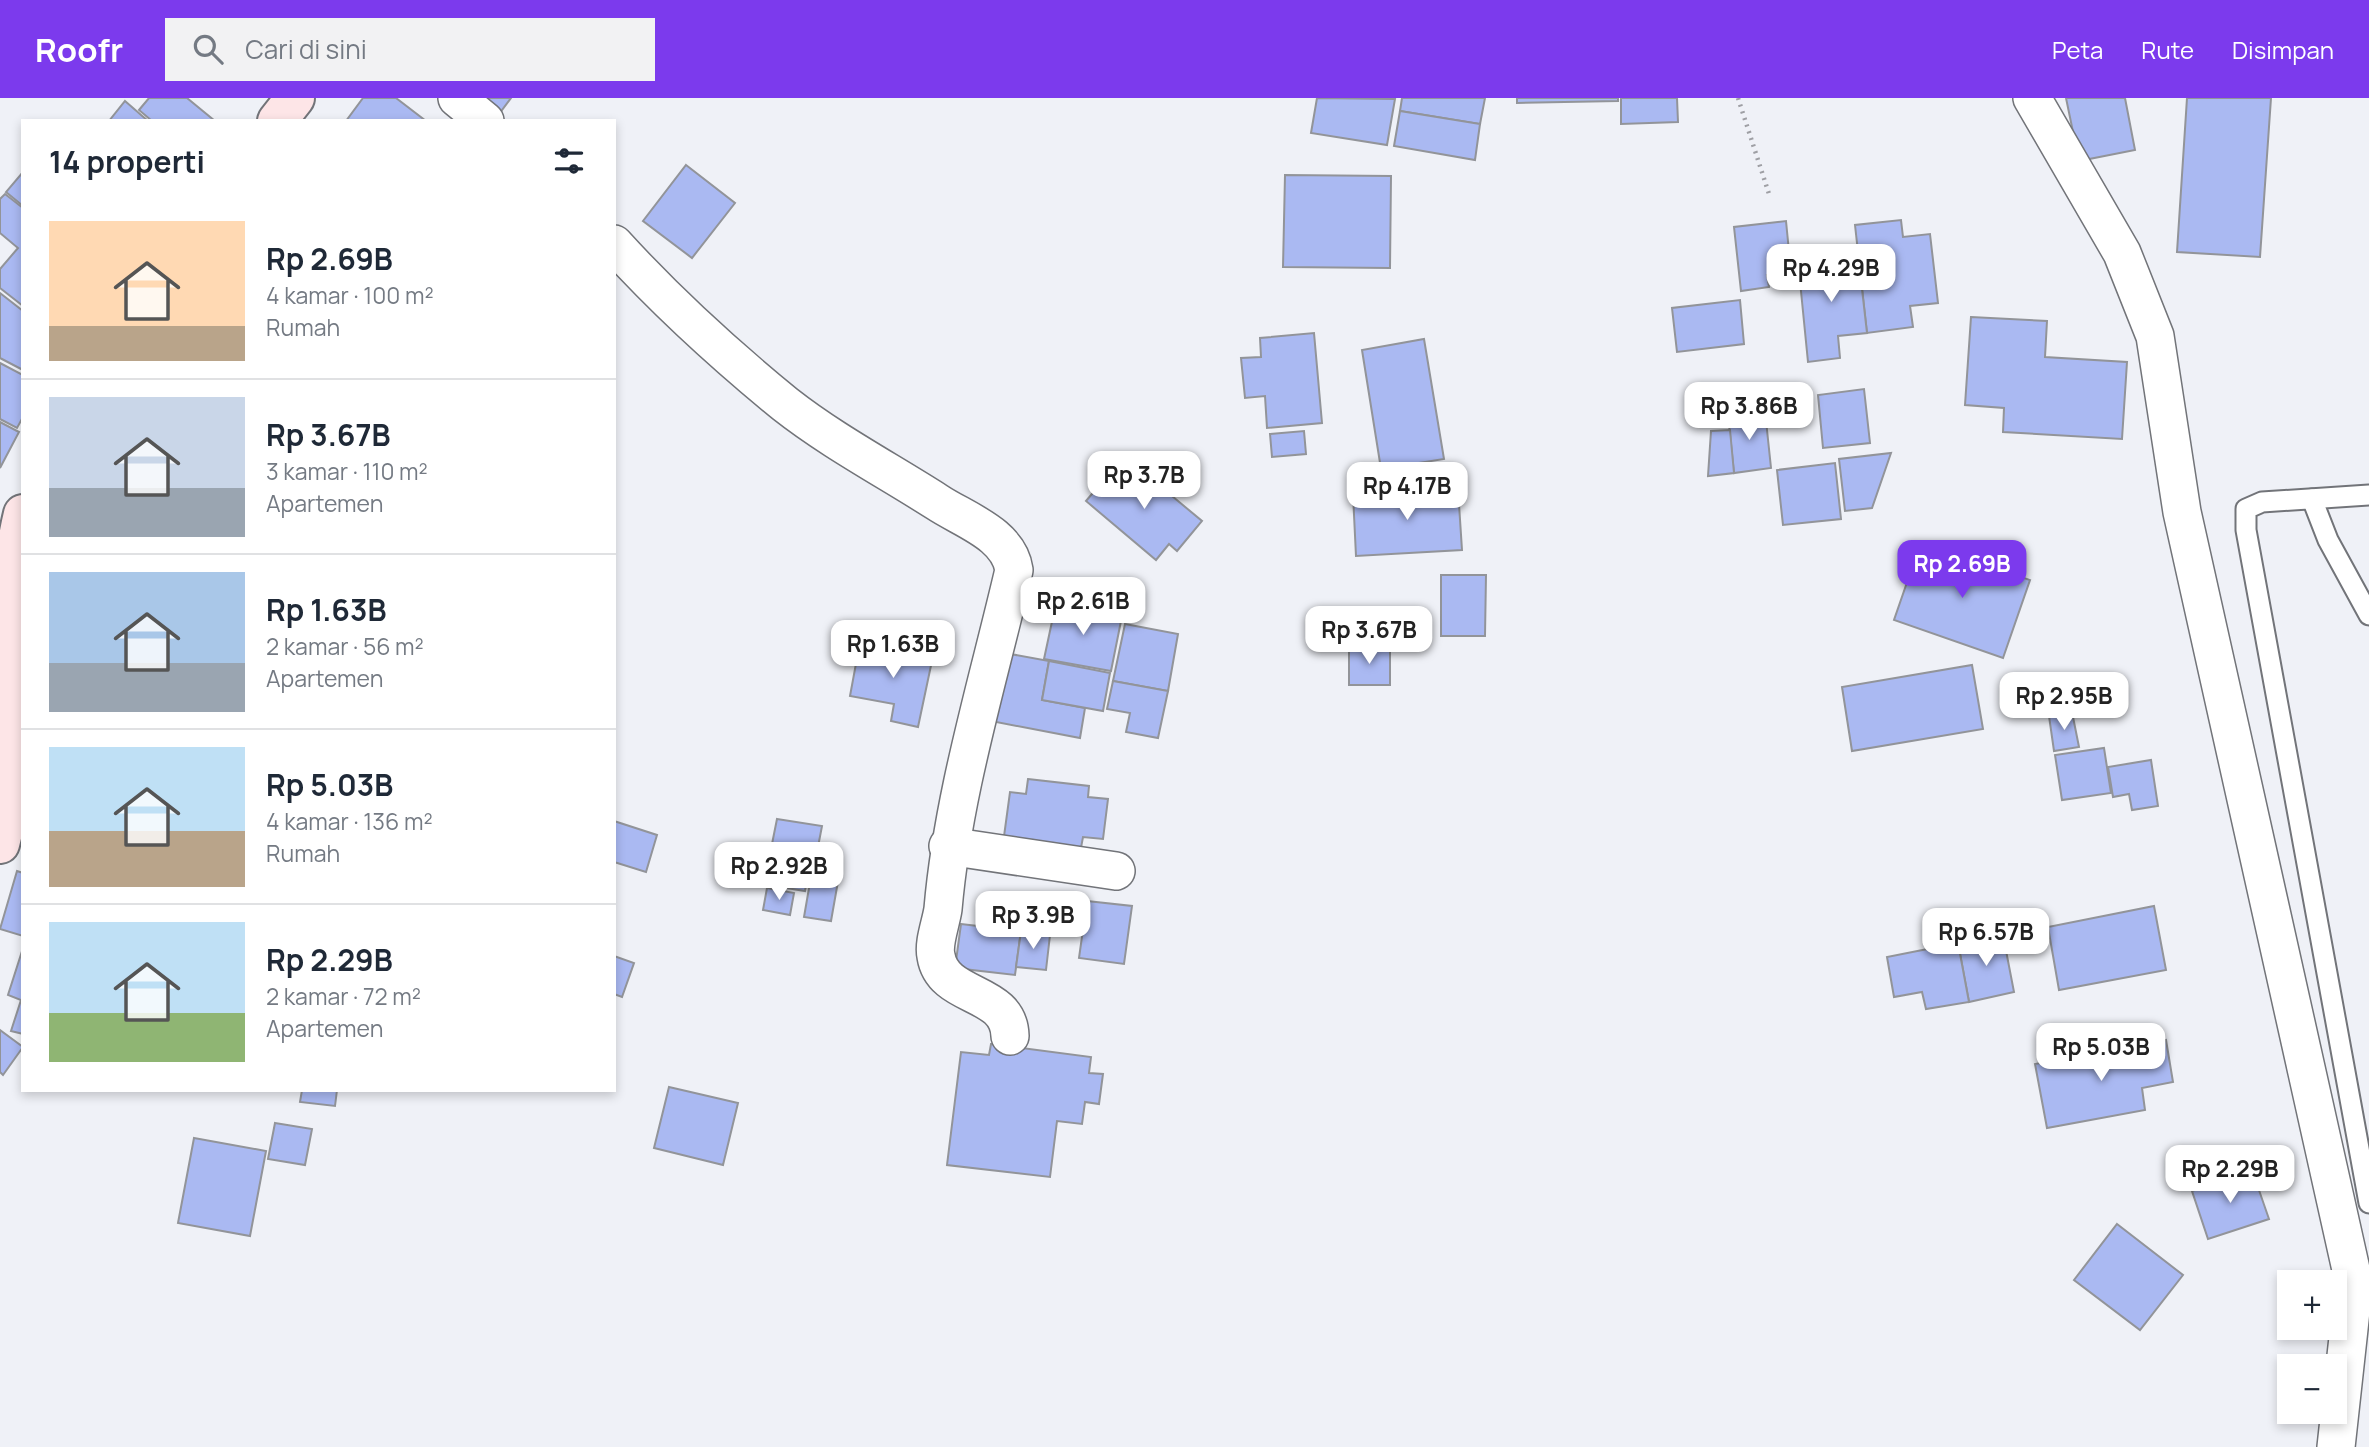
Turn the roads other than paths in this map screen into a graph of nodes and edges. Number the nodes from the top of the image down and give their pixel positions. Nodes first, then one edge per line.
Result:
1 (295, 98) edge
2 (457, 98) edge
3 (2032, 98) edge
4 (279, 119) edge
5 (483, 119) edge
6 (616, 246) edge
7 (2369, 495) edge
8 (2312, 499) junction
9 (21, 523) edge
10 (2369, 615) edge
11 (0, 844) edge
12 (948, 846) junction
13 (1116, 871) dead end
14 (1010, 1036) dead end
15 (2369, 1203) edge
16 (2362, 1285) edge
17 (2336, 1447) edge

1 - 4 street
2 - 5 street
3 - 16 street
6 - 12 street
7 - 8 lane
8 - 10 lane
8 - 15 lane
9 - 11 street
12 - 13 street
12 - 14 street
16 - 17 street

